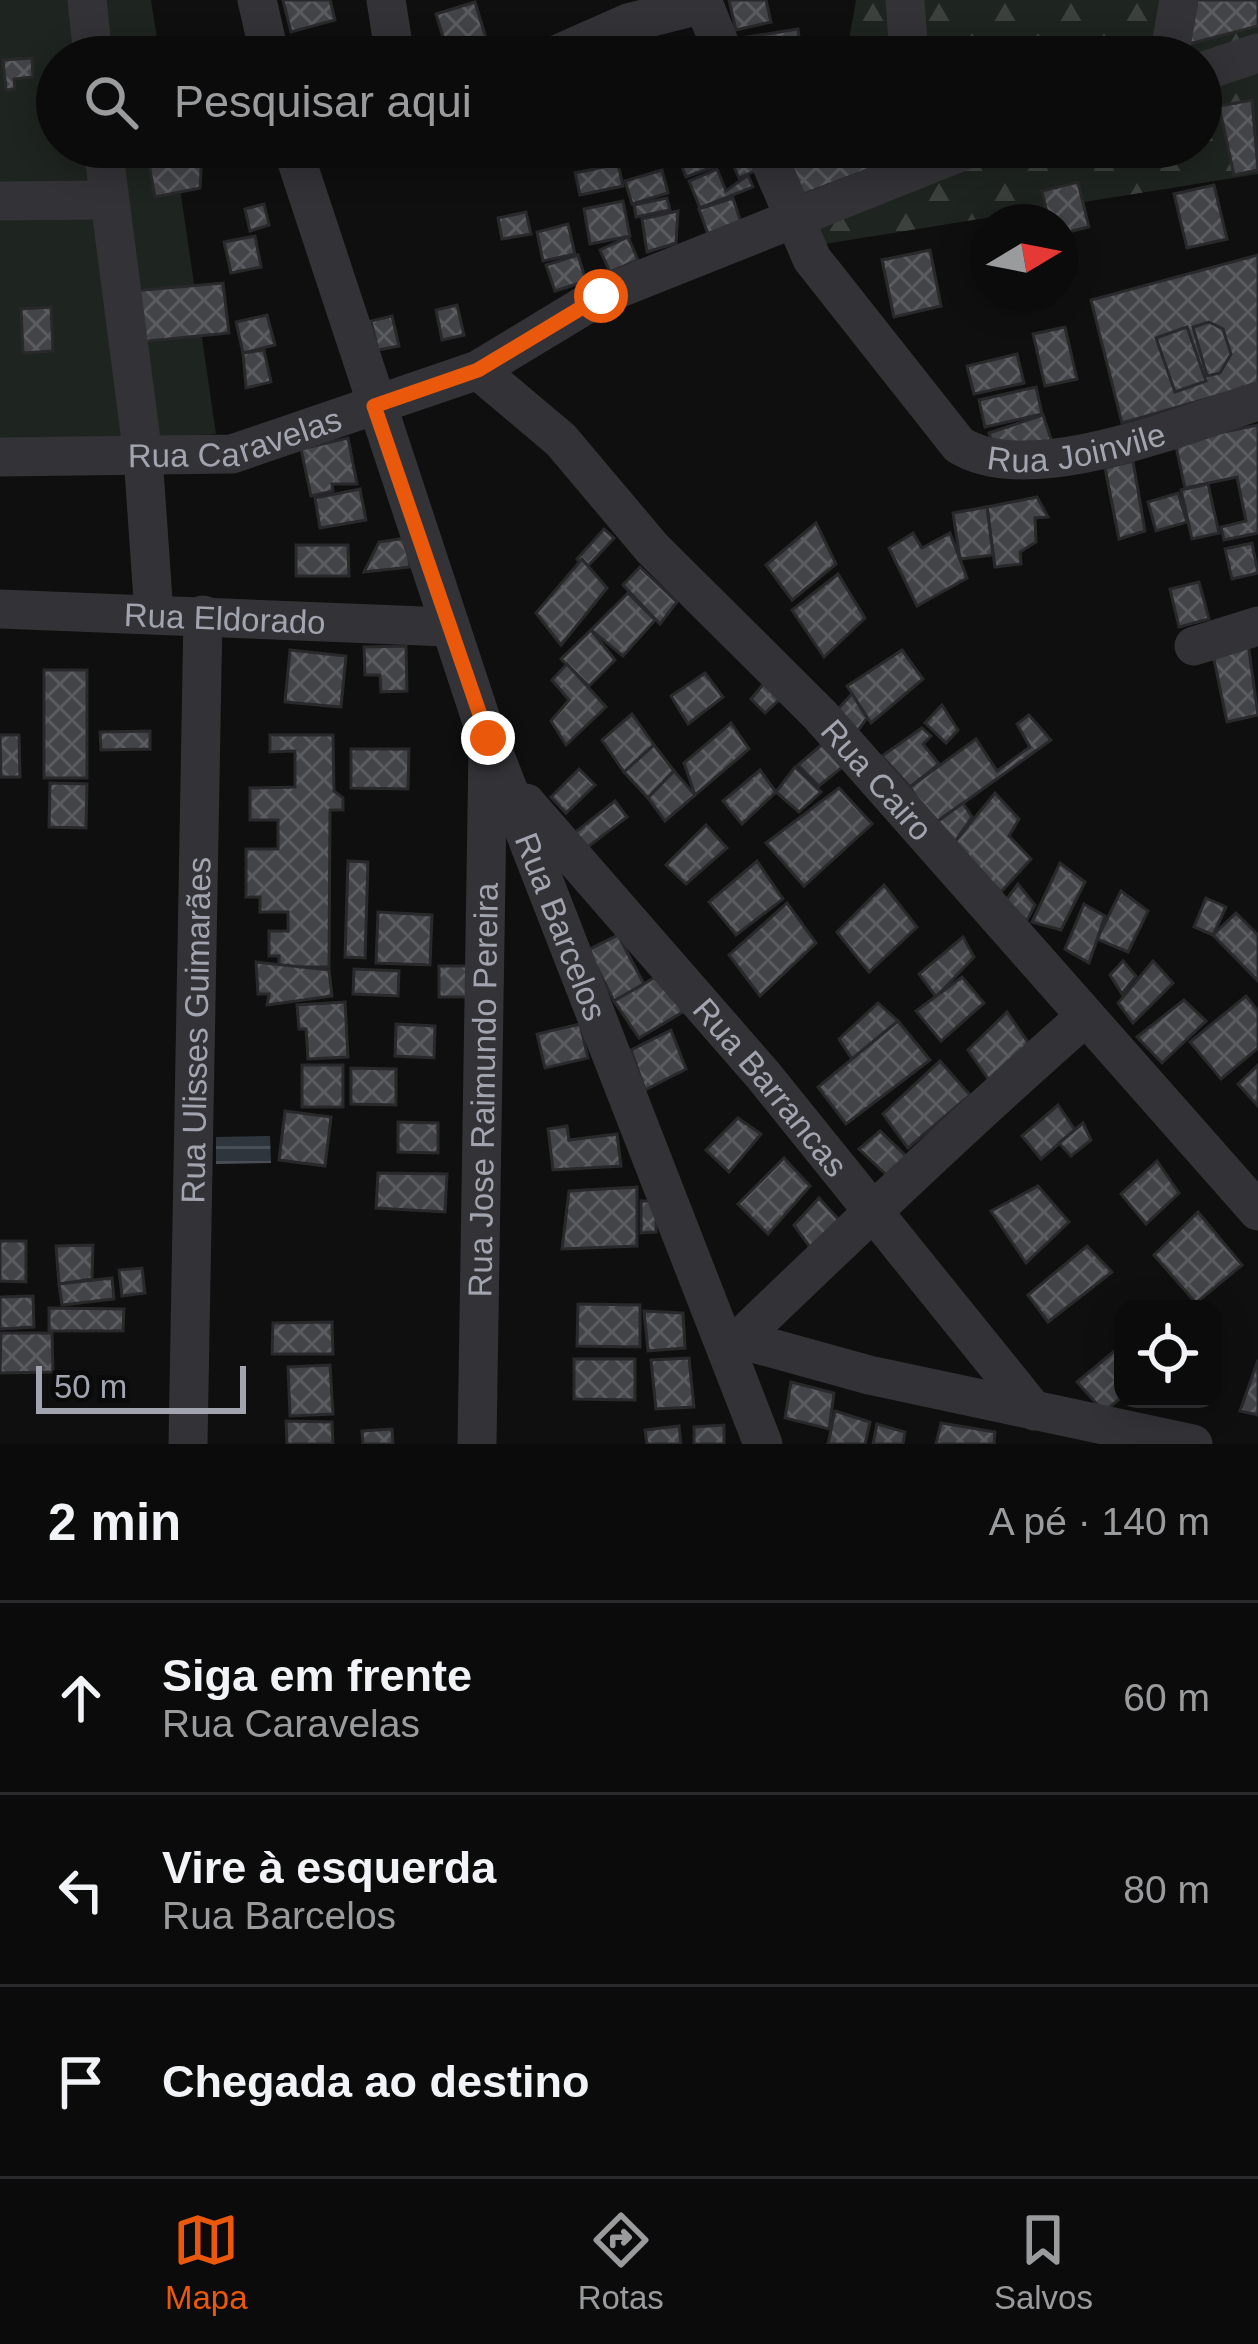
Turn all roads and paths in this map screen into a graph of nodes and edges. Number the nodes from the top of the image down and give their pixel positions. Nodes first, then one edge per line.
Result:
1 (87, 0) edge
2 (257, 0) edge
3 (386, 0) edge
4 (905, 0) edge
5 (1179, 0) edge
6 (703, 2) edge
7 (91, 36) edge
8 (265, 36) edge
9 (392, 36) edge
10 (599, 36) edge
11 (717, 36) edge
12 (908, 36) edge
13 (1172, 36) edge
14 (1258, 53) edge
15 (1222, 65) edge
16 (105, 168) edge
17 (299, 168) edge
18 (773, 168) edge
19 (892, 168) edge
20 (109, 200) junction
21 (0, 201) edge
22 (794, 218) junction
23 (478, 370) junction
24 (1258, 400) edge
25 (374, 406) junction
26 (142, 456) junction
27 (0, 457) edge
28 (0, 609) edge
29 (154, 614) junction
30 (203, 615) junction
31 (1258, 626) edge
32 (448, 627) junction
33 (1194, 646) dead end
34 (495, 755) junction
35 (1085, 1017) junction
36 (1258, 1211) edge
37 (872, 1216) junction
38 (733, 1345) junction
39 (1034, 1411) junction
40 (188, 1444) edge
41 (477, 1444) edge
42 (763, 1444) edge
43 (1193, 1444) edge

1 - 7 street
2 - 8 street
3 - 9 street
4 - 12 street
5 - 13 street
6 - 10 street
6 - 11 street
14 - 15 street
16 - 20 street
17 - 25 street, Rua Barcelos
18 - 22 street
19 - 22 street, Rua Caravelas
20 - 21 street
20 - 26 street
22 - 23 street, Rua Caravelas
22 - 24 street, Rua Joinvile
23 - 25 street, Rua Caravelas
23 - 35 street, Rua Cairo
25 - 26 street, Rua Caravelas
25 - 32 street, Rua Barcelos
26 - 27 street, Rua Caravelas
26 - 29 street
28 - 29 street, Rua Eldorado
29 - 30 street, Rua Eldorado
30 - 32 street, Rua Eldorado
30 - 40 street, Rua Ulisses Guimarães
31 - 33 street
32 - 34 street, Rua Barcelos
34 - 37 street, Rua Barrancas
34 - 38 street, Rua Barcelos
34 - 41 street, Rua Jose Raimundo Pereira
35 - 36 street, Rua Cairo
35 - 37 street
37 - 38 street
37 - 39 street, Rua Barrancas
38 - 39 street
38 - 42 street, Rua Barcelos
39 - 43 street

